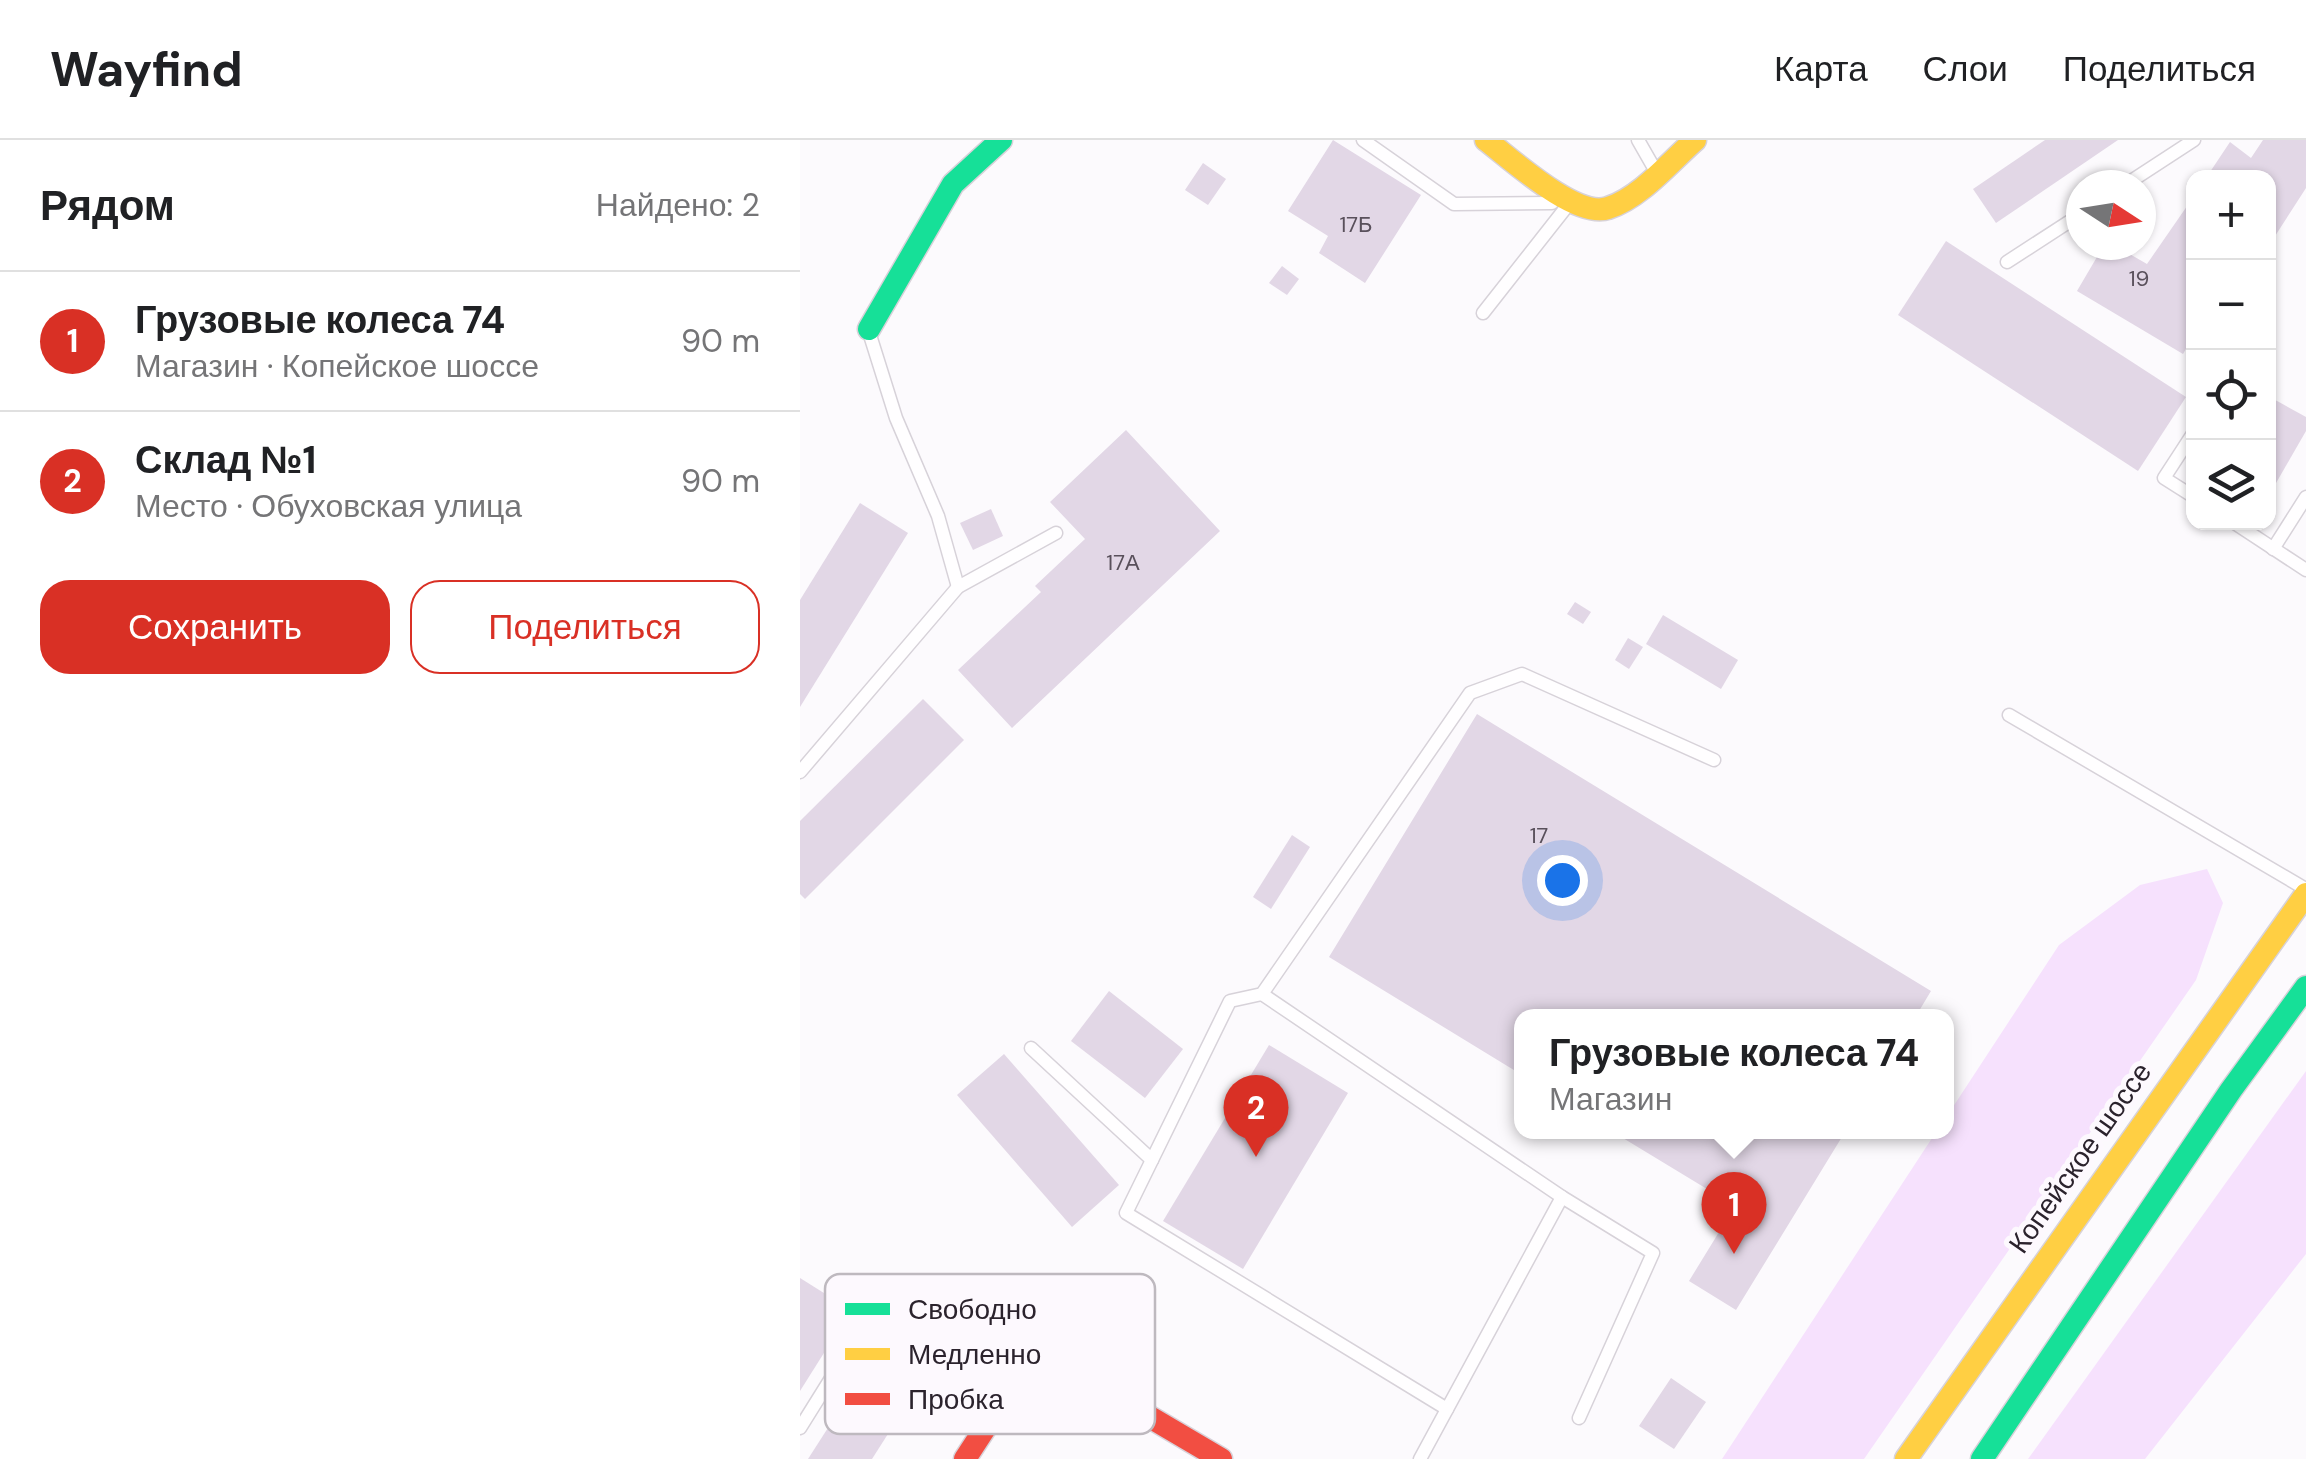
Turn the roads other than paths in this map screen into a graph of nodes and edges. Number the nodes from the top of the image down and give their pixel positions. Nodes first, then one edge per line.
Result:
1 (1001, 140) edge
2 (1363, 140) edge
3 (1486, 140) edge
4 (1638, 140) edge
5 (1695, 140) edge
6 (2194, 140) edge
7 (2148, 170) edge
8 (1656, 172) junction
9 (1570, 203) junction
10 (2066, 224) edge
11 (2007, 262) dead end
12 (1483, 313) dead end
13 (868, 330) joint
14 (2186, 444) edge
15 (2186, 492) edge
16 (2306, 497) edge
17 (2245, 530) edge
18 (1056, 534) dead end
19 (2273, 548) junction
20 (2306, 570) edge
21 (958, 587) junction
22 (2008, 715) dead end
23 (1714, 760) dead end
24 (800, 772) edge
25 (2306, 892) edge
26 (2306, 987) edge
27 (1262, 994) junction
28 (1031, 1048) dead end
29 (1152, 1160) junction
30 (1562, 1196) junction
31 (825, 1388) edge
32 (1447, 1409) junction
33 (1579, 1418) dead end
34 (1155, 1420) edge
35 (800, 1428) edge
36 (981, 1434) edge
37 (965, 1459) edge
38 (1221, 1459) edge
39 (1420, 1459) edge
40 (1906, 1459) edge
41 (1982, 1459) edge

1 - 13 main road
2 - 9 lane
3 - 9 main road
4 - 8 lane
5 - 8 main road
6 - 7 lane
8 - 9 main road
9 - 12 lane
10 - 11 lane
13 - 21 lane
14 - 15 lane
16 - 19 lane
17 - 19 lane
18 - 21 lane
19 - 20 lane
21 - 24 lane
22 - 25 lane
23 - 27 lane
25 - 40 main road, Копейское шоссе
26 - 41 main road
27 - 29 lane
27 - 30 lane
28 - 29 lane
29 - 32 lane
30 - 32 lane
30 - 33 lane
31 - 35 lane
32 - 39 lane
34 - 38 main road
36 - 37 main road

